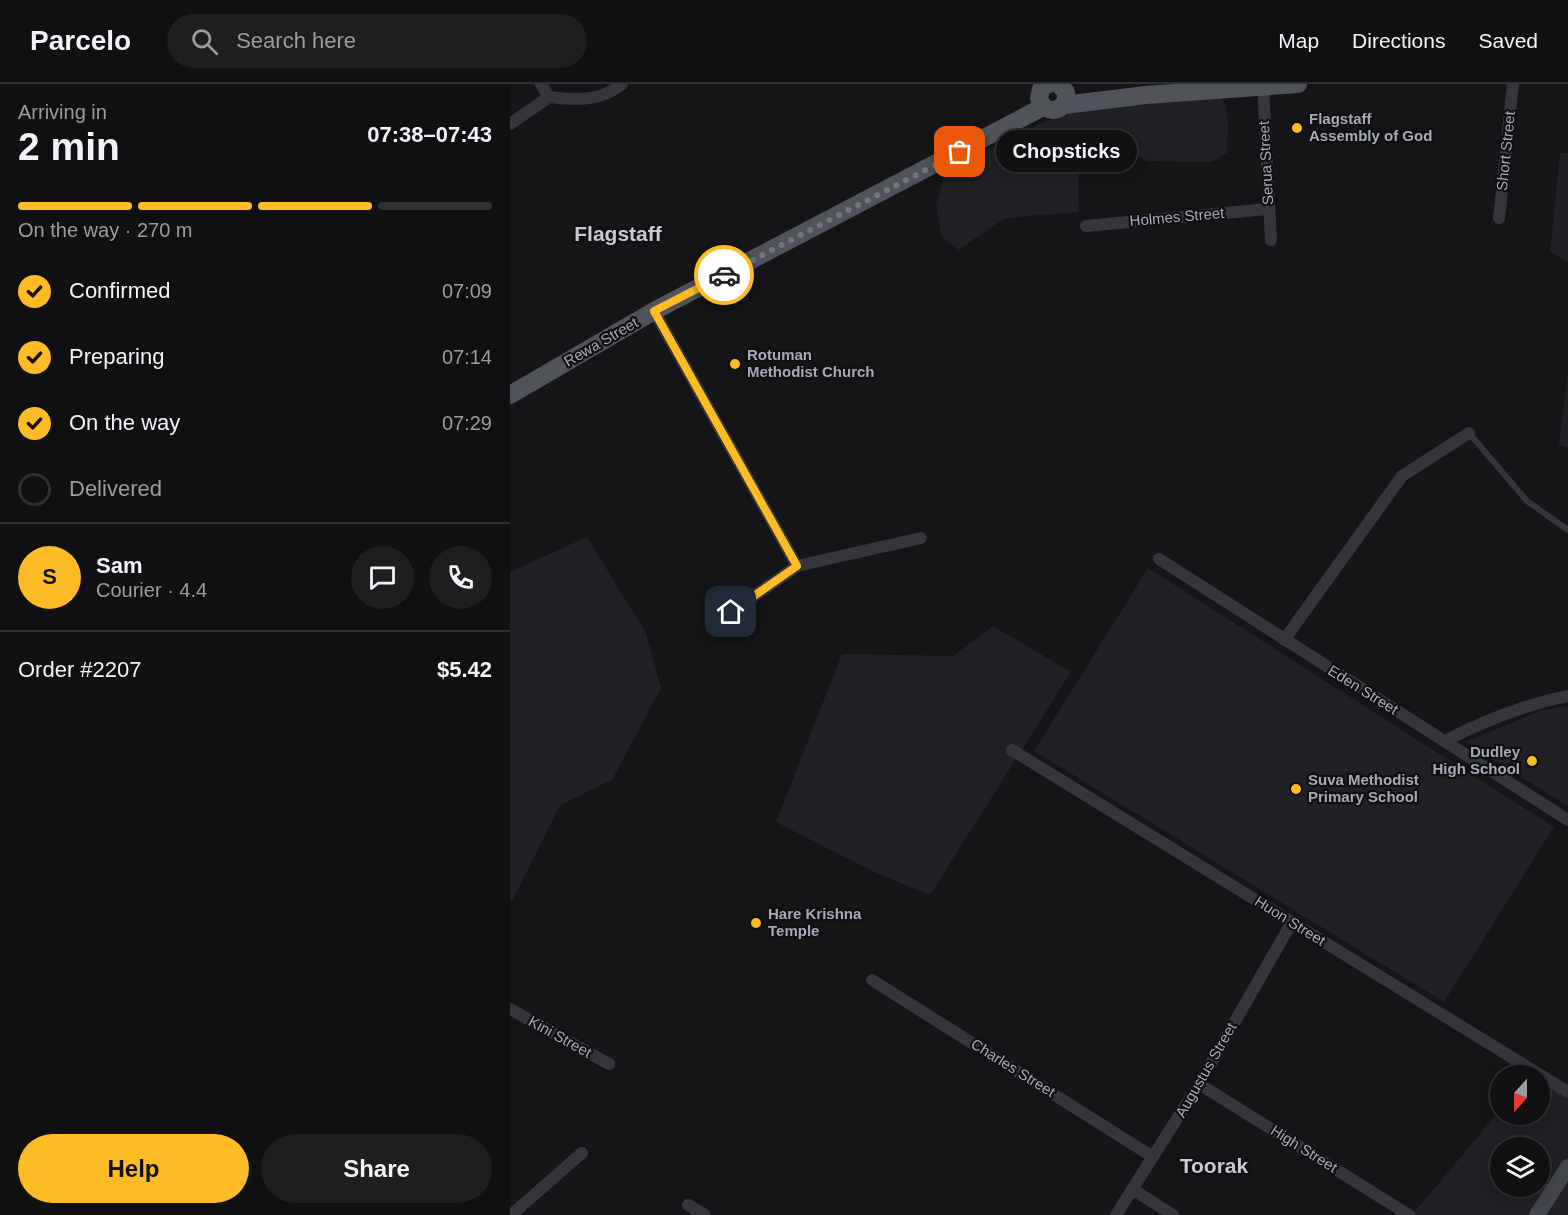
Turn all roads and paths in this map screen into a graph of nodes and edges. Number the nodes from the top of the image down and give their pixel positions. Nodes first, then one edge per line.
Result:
1 (541, 84) edge
2 (622, 84) edge
3 (1173, 84) edge
4 (1298, 84) edge
5 (1514, 84) edge
6 (1263, 87) junction
7 (1054, 89) edge
8 (549, 97) junction
9 (510, 124) edge
10 (1268, 209) junction
11 (1499, 218) dead end
12 (1086, 226) dead end
13 (1271, 240) dead end
14 (654, 311) junction
15 (510, 395) edge
16 (1469, 433) joint
17 (1568, 530) edge
18 (921, 538) dead end
19 (1159, 559) dead end
20 (797, 566) junction
21 (731, 612) dead end
22 (1284, 640) junction
23 (1568, 696) edge
24 (1444, 741) junction
25 (1012, 750) dead end
26 (1568, 820) edge
27 (1292, 922) junction
28 (872, 980) dead end
29 (510, 1009) edge
30 (609, 1064) dead end
31 (1199, 1084) junction
32 (1568, 1092) edge
33 (582, 1153) dead end
34 (1153, 1157) junction
35 (1568, 1167) edge
36 (1132, 1189) junction
37 (688, 1205) dead end
38 (512, 1215) edge
39 (705, 1215) edge
40 (1116, 1215) edge
41 (1173, 1215) edge
42 (1409, 1215) edge
43 (1537, 1215) edge

1 - 8 street
2 - 8 street
3 - 7 main road
4 - 6 main road
5 - 11 street, Short Street
6 - 7 main road
6 - 10 street, Serua Street
7 - 14 main road, Rewa Street
8 - 9 street
10 - 12 street, Holmes Street
10 - 13 street, Serua Street
14 - 15 main road, Rewa Street
14 - 20 street
16 - 17 lane
16 - 22 street
18 - 20 street
19 - 22 street, Eden Street
20 - 21 street
22 - 24 street, Eden Street
23 - 24 street
24 - 26 street, Eden Street
25 - 27 street, Huon Street
27 - 31 street, Augustus Street
27 - 32 street, Huon Street
28 - 34 street, Charles Street
29 - 30 street, Kini Street
31 - 34 street, Augustus Street
31 - 42 street, High Street
33 - 38 street
34 - 36 street, Augustus Street
35 - 43 main road
36 - 40 street, Augustus Street
36 - 41 street
37 - 39 street

